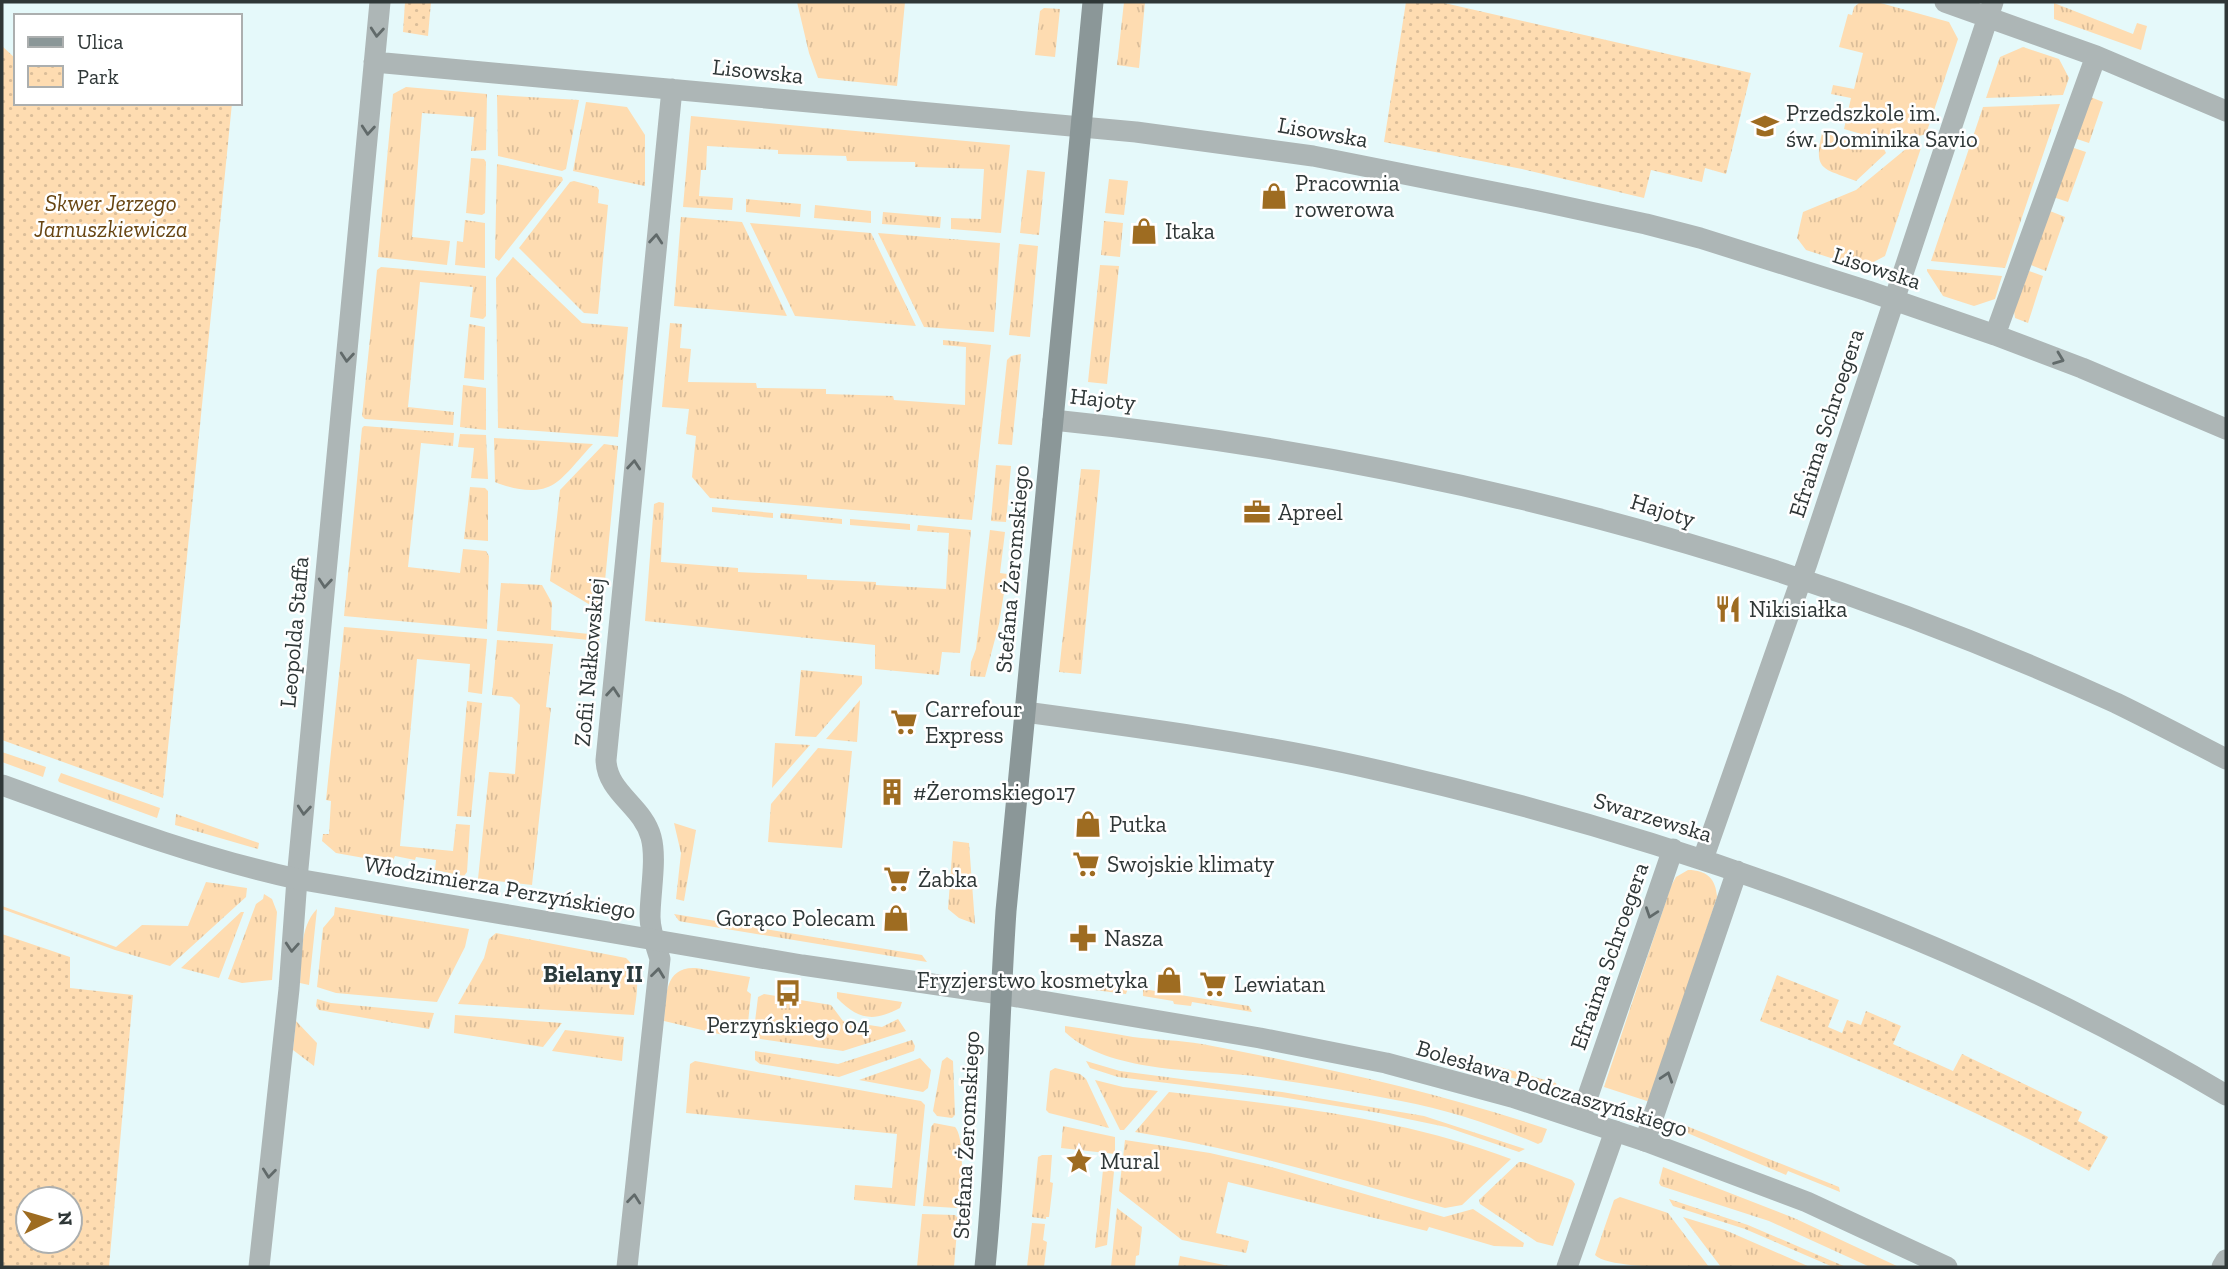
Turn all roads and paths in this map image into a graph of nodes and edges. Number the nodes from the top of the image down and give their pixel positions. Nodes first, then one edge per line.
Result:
1 (380, 2) edge
2 (1093, 2) edge
3 (1945, 2) edge
4 (1990, 9) edge
5 (2096, 55) junction
6 (374, 62) junction
7 (672, 89) junction
8 (2226, 111) edge
9 (1081, 127) junction
10 (1894, 300) junction
11 (1995, 335) junction
12 (1053, 420) junction
13 (2226, 429) edge
14 (1801, 580) junction
15 (1025, 712) junction
16 (2226, 759) edge
17 (2, 785) edge
18 (1674, 849) junction
19 (1703, 859) junction
20 (1737, 871) junction
21 (297, 879) junction
22 (655, 940) junction
23 (1000, 994) junction
24 (2226, 1095) edge
25 (1580, 1119) junction
26 (1615, 1131) junction
27 (1645, 1141) junction
28 (2226, 1260) edge
29 (259, 1267) edge
30 (627, 1267) edge
31 (985, 1267) edge
32 (1567, 1267) edge
33 (1947, 1267) edge
34 (2222, 1267) edge

1 -> 6 street, Leopolda Staffa
2 - 9 main road, Stefana Żeromskiego
3 - 4 street
4 - 5 street
4 - 10 street, Efraima Schroegera
5 - 8 street
5 - 11 street
6 - 7 street, Lisowska
6 -> 21 street, Leopolda Staffa
7 - 9 street, Lisowska
22 -> 7 street, Zofii Nałkowskiej
9 - 10 street, Lisowska
9 - 12 main road, Stefana Żeromskiego
10 - 11 street, Lisowska
10 - 14 street, Efraima Schroegera
11 -> 13 street, Lisowska
12 - 14 street, Hajoty
12 - 15 main road, Stefana Żeromskiego
14 - 16 street, Hajoty
14 - 19 street, Efraima Schroegera
15 - 18 street, Swarzewska
15 - 23 main road, Stefana Żeromskiego
17 - 21 street, Włodzimierza Perzyńskiego
18 - 19 street, Swarzewska
18 -> 25 street, Efraima Schroegera
19 - 20 street, Swarzewska
20 - 24 street, Swarzewska
27 -> 20 street
21 - 22 street, Włodzimierza Perzyńskiego
21 -> 29 street, Leopolda Staffa
22 - 23 street, Włodzimierza Perzyńskiego
30 -> 22 street, Zofii Nałkowskiej
23 - 25 street, Bolesława Podczaszyńskiego
23 - 31 main road, Stefana Żeromskiego
25 - 26 street, Bolesława Podczaszyńskiego
26 - 27 street, Bolesława Podczaszyńskiego
26 - 32 street
27 - 33 street, Bolesława Podczaszyńskiego
28 - 34 street

